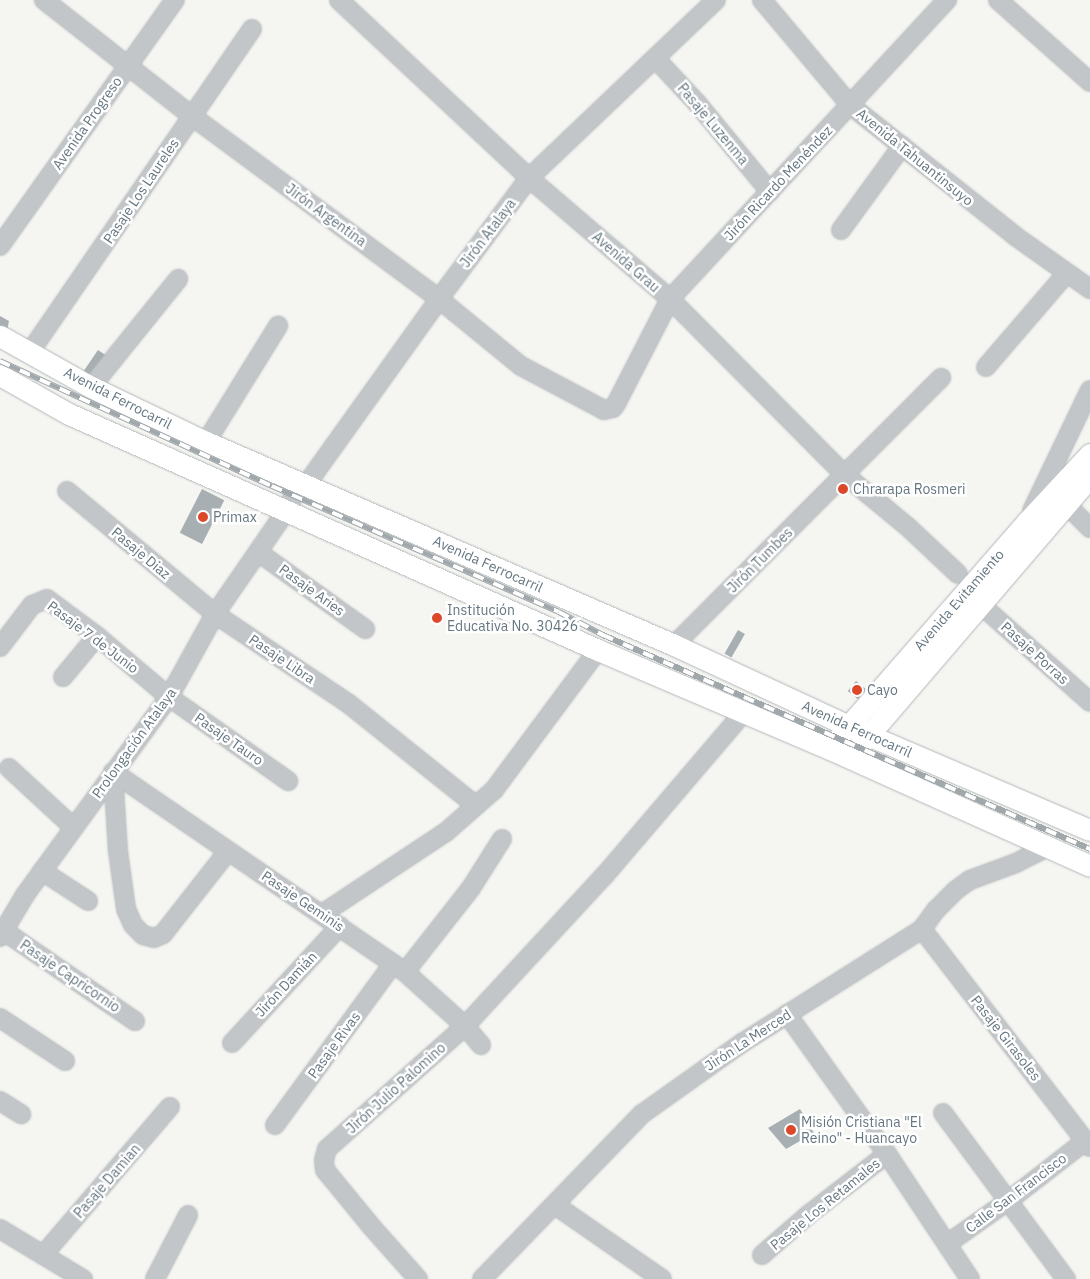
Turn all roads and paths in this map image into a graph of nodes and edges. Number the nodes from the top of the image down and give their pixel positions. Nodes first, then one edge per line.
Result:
1 (44, 0) edge
2 (175, 0) edge
3 (339, 0) edge
4 (716, 0) edge
5 (762, 0) edge
6 (947, 0) edge
7 (998, 0) edge
8 (252, 29) dead end
9 (655, 58) junction
10 (128, 66) junction
11 (1090, 82) edge
12 (850, 105) junction
13 (192, 116) junction
14 (902, 146) junction
15 (529, 178) junction
16 (770, 192) junction
17 (841, 230) dead end
18 (0, 246) edge
19 (1066, 274) junction
20 (178, 280) dead end
21 (1090, 289) edge
22 (439, 299) junction
23 (670, 299) junction
24 (278, 326) dead end
25 (0, 336) edge
26 (30, 352) junction
27 (986, 367) dead end
28 (0, 375) edge
29 (941, 378) dead end
30 (91, 386) junction
31 (1090, 390) edge
32 (616, 404) joint
33 (206, 442) junction
34 (1090, 454) edge
35 (845, 475) junction
36 (1090, 477) edge
37 (67, 491) dead end
38 (295, 497) junction
39 (1066, 504) junction
40 (1026, 523) junction
41 (1090, 528) edge
42 (258, 552) junction
43 (958, 574) dead end
44 (980, 604) junction
45 (215, 614) junction
46 (365, 629) dead end
47 (97, 636) junction
48 (674, 645) junction
49 (0, 647) edge
50 (598, 650) junction
51 (63, 677) dead end
52 (169, 697) junction
53 (1090, 702) edge
54 (744, 712) junction
55 (858, 730) junction
56 (839, 753) junction
57 (10, 768) dead end
58 (113, 772) junction
59 (288, 782) dead end
60 (475, 805) junction
61 (1088, 827) edge
62 (74, 828) junction
63 (502, 839) dead end
64 (1047, 847) junction
65 (228, 850) junction
66 (1090, 866) edge
67 (42, 871) junction
68 (88, 901) dead end
69 (322, 914) junction
70 (340, 926) junction
71 (922, 929) junction
72 (2, 934) edge
73 (399, 968) junction
74 (787, 1014) junction
75 (0, 1018) edge
76 (135, 1021) dead end
77 (464, 1026) junction
78 (232, 1042) dead end
79 (481, 1045) dead end
80 (65, 1062) dead end
81 (0, 1101) edge
82 (170, 1107) dead end
83 (942, 1113) dead end
84 (21, 1114) dead end
85 (275, 1126) dead end
86 (1088, 1144) edge
87 (887, 1154) junction
88 (1008, 1201) junction
89 (555, 1205) junction
90 (188, 1215) dead end
91 (0, 1229) edge
92 (947, 1244) junction
93 (43, 1255) junction
94 (762, 1255) dead end
95 (84, 1279) edge
96 (155, 1279) edge
97 (418, 1279) edge
98 (482, 1279) edge
99 (662, 1279) edge
100 (970, 1279) edge
101 (1066, 1279) edge

1 - 10 street, Jirón Argentina
2 - 10 street, Avenida Progreso
3 - 15 street, Avenida Grau
4 - 9 street, Jirón Atalaya
5 - 12 street, Avenida Tahuantinsuyo
6 - 12 street, Jirón Ricardo Menéndez
7 - 11 street
8 - 13 street, Pasaje Los Laureles
9 - 15 street, Jirón Atalaya
9 - 16 street, Pasaje Luzenma
10 - 13 street, Jirón Argentina
10 - 18 street, Avenida Progreso
12 - 14 street, Avenida Tahuantinsuyo
12 - 16 street, Jirón Ricardo Menéndez
13 - 22 street, Jirón Argentina
13 - 26 street, Pasaje Los Laureles
14 - 17 street
14 - 19 street, Avenida Tahuantinsuyo
15 - 22 street, Jirón Atalaya
15 - 23 street, Avenida Grau
16 - 23 street, Jirón Ricardo Menéndez
19 - 21 street, Avenida Tahuantinsuyo
19 - 27 street
20 - 30 street
22 - 32 street, Jirón Argentina
22 - 38 street, Jirón Atalaya
23 - 32 street, Jirón Ricardo Menéndez
23 - 35 street, Avenida Grau
24 - 33 street
25 - 26 main road, Avenida Ferrocarril
26 - 30 main road, Avenida Ferrocarril
28 - 38 main road, Avenida Ferrocarril
29 - 35 street, Jirón Tumbes
30 - 33 main road, Avenida Ferrocarril
31 - 40 street
33 - 38 main road, Avenida Ferrocarril
34 - 40 main road, Avenida Evitamiento
35 - 43 street, Avenida Grau
35 - 48 street, Jirón Tumbes
36 - 39 main road, Avenida Evitamiento
37 - 45 street, Pasaje Diaz
38 - 42 street, Prolongación Atalaya
38 - 48 main road, Avenida Ferrocarril
38 - 50 main road, Avenida Ferrocarril
39 - 41 street
39 - 44 main road, Avenida Evitamiento
40 - 55 main road, Avenida Evitamiento
42 - 45 street, Prolongación Atalaya
42 - 46 street, Pasaje Aries
44 - 53 street, Pasaje Porras
44 - 55 main road, Avenida Evitamiento
45 - 52 street, Prolongación Atalaya
45 - 60 street, Pasaje Libra
47 - 49 street, Pasaje 7 de Junio
47 - 51 street
47 - 52 street, Pasaje 7 de Junio
48 - 55 main road, Avenida Ferrocarril
50 - 54 main road, Avenida Ferrocarril
50 - 60 street
52 - 58 street, Prolongación Atalaya
52 - 59 street, Pasaje Tauro
54 - 56 main road, Avenida Ferrocarril
54 - 77 street, Jirón Julio Palomino
55 - 56 main road, Avenida Evitamiento
55 - 61 main road, Avenida Ferrocarril
56 - 64 main road, Avenida Ferrocarril
57 - 62 street
58 - 62 street, Prolongación Atalaya
58 - 65 street, Pasaje Geminis
58 - 65 street
60 - 69 street
62 - 67 street, Prolongación Atalaya
63 - 73 street, Pasaje Rivas
64 - 66 main road, Avenida Ferrocarril
64 - 71 street, Jirón La Merced
65 - 69 street, Pasaje Geminis
67 - 68 street
67 - 72 street, Prolongación Atalaya
69 - 70 street, Pasaje Geminis
70 - 73 street, Pasaje Geminis
70 - 78 street, Jirón Damián
71 - 74 street, Jirón La Merced
71 - 86 street, Pasaje Girasoles
72 - 76 street, Pasaje Capricornio
73 - 77 street, Pasaje Geminis
73 - 85 street, Pasaje Rivas
74 - 87 street, Pasaje Los Retamales
74 - 89 street, Jirón La Merced
75 - 80 street
77 - 79 street, Pasaje Geminis
77 - 97 street, Jirón Julio Palomino
81 - 84 street
82 - 93 street, Pasaje Damian
83 - 88 street
86 - 88 street, Calle San Francisco
87 - 92 street, Pasaje Los Retamales
87 - 94 street, Pasaje Los Retamales
88 - 92 street, Calle San Francisco
88 - 101 street
89 - 98 street, Jirón La Merced
89 - 99 street
90 - 96 street
91 - 93 street
92 - 100 street, Pasaje Los Retamales
93 - 95 street

